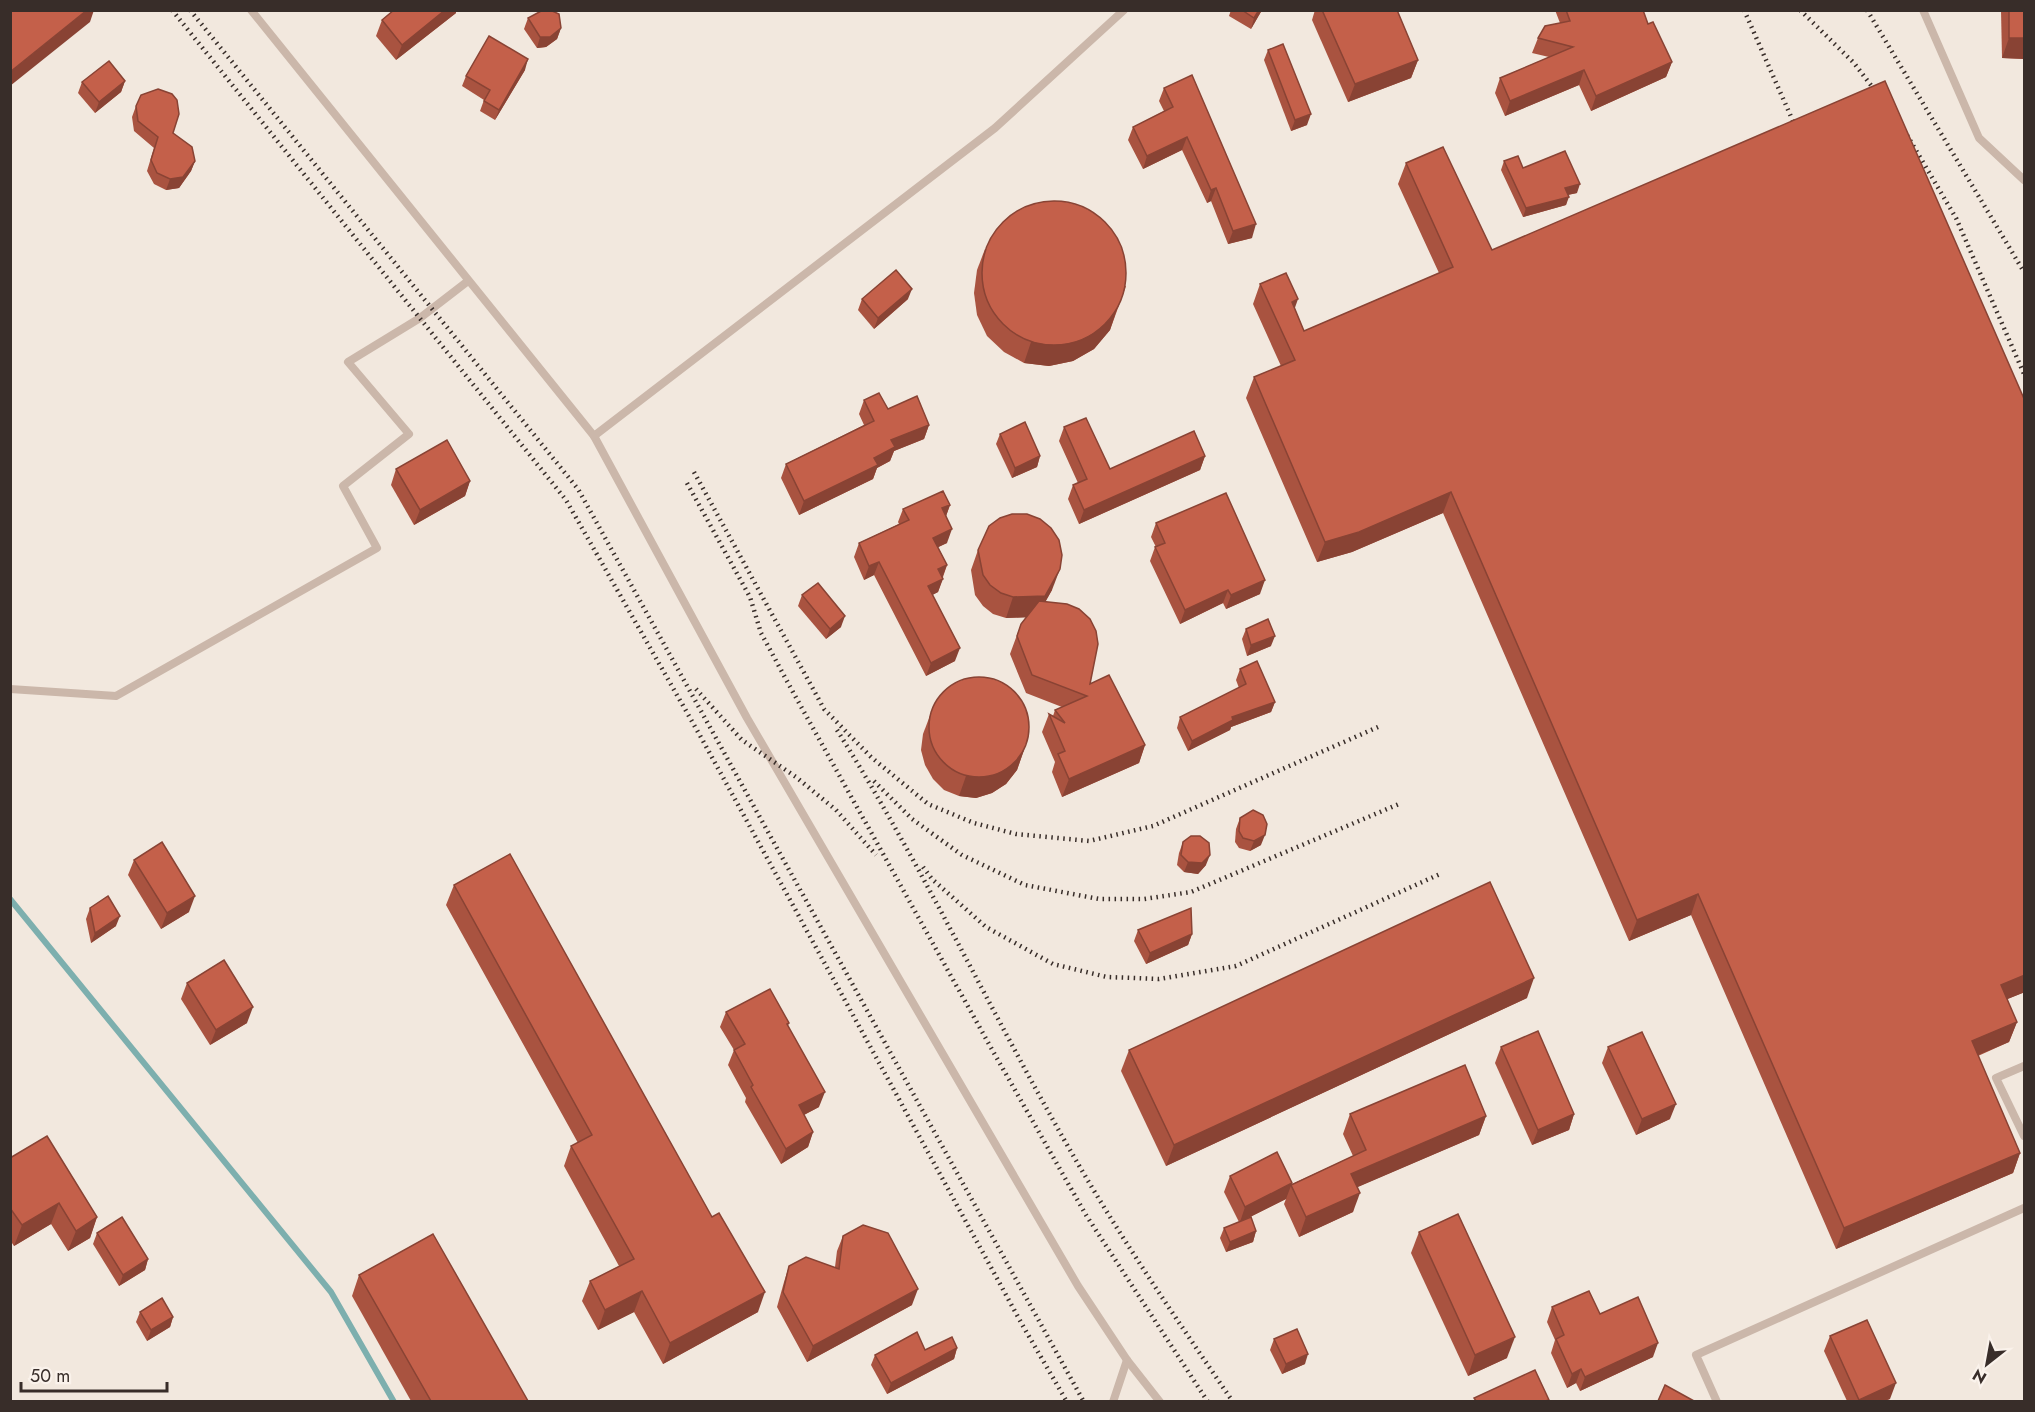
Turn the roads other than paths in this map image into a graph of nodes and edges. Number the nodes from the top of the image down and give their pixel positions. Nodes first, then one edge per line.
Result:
1 (251, 10) edge
2 (1124, 10) edge
3 (1923, 10) edge
4 (2025, 180) edge
5 (468, 281) junction
6 (594, 436) junction
7 (10, 689) edge
8 (2025, 1066) edge
9 (2025, 1136) edge
10 (2025, 1208) edge
11 (1127, 1360) junction
12 (1113, 1401) edge
13 (1160, 1401) edge
14 (1718, 1401) edge

1 - 5 lane
2 - 6 lane
3 - 4 lane
5 - 6 lane
5 - 7 lane
6 - 11 lane
8 - 9 lane
10 - 14 lane
11 - 12 lane
11 - 13 lane

